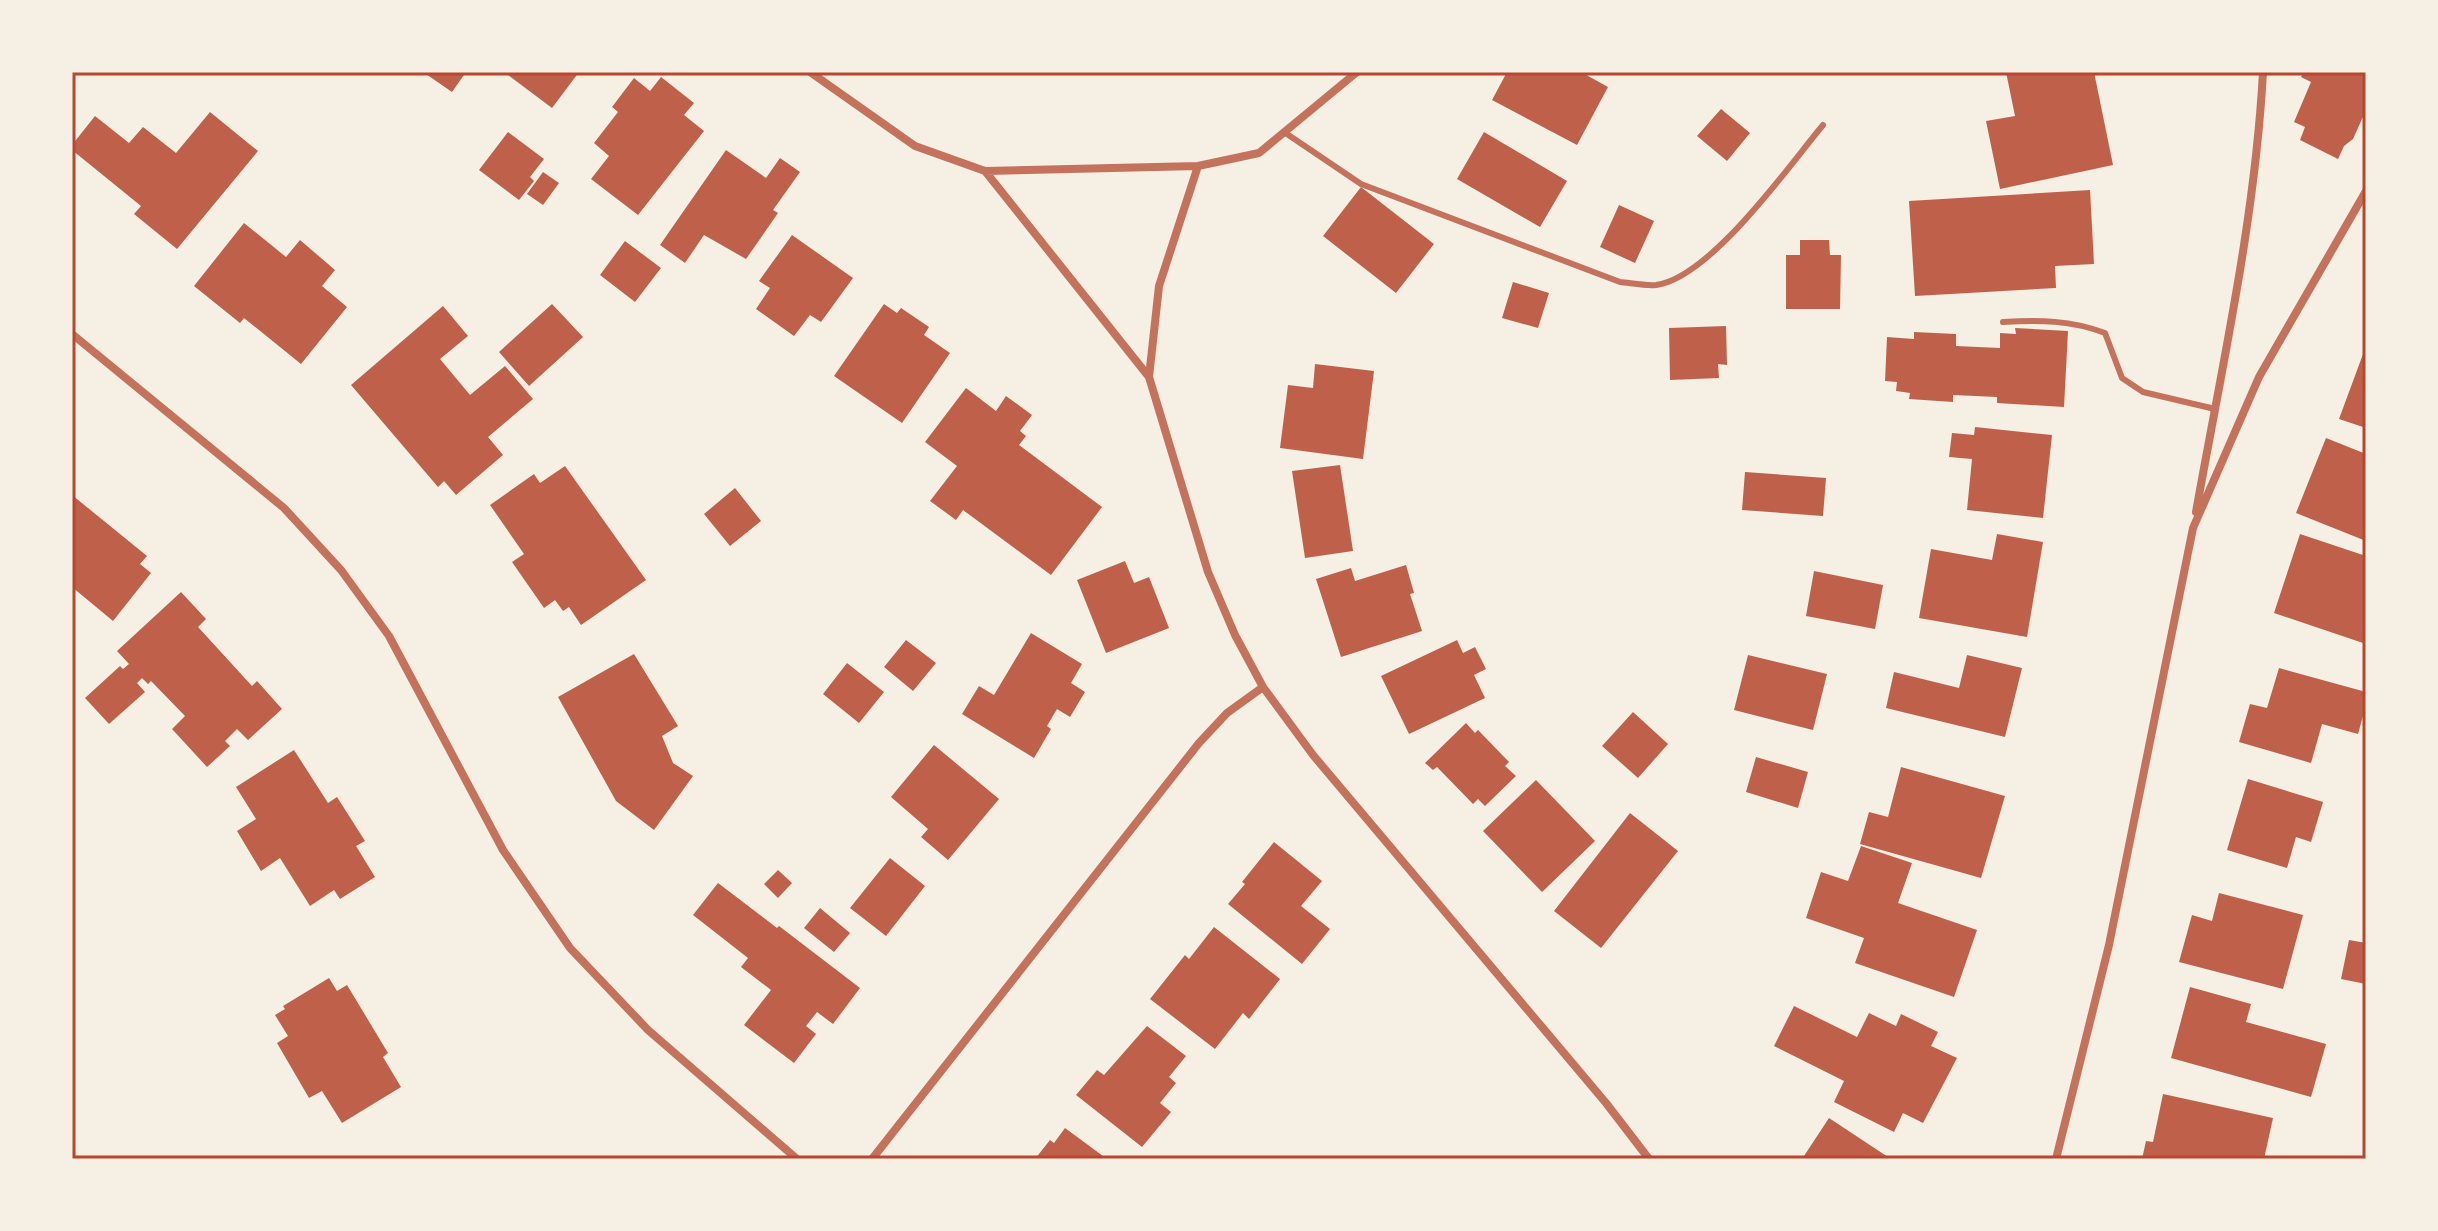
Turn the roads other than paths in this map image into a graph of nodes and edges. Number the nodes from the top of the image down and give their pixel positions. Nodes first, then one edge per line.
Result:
1 (810, 72) edge
2 (1357, 72) edge
3 (2263, 72) edge
4 (1823, 125) dead end
5 (1284, 132) junction
6 (1198, 166) junction
7 (985, 171) junction
8 (2366, 191) edge
9 (2003, 322) dead end
10 (72, 334) edge
11 (1149, 377) junction
12 (2215, 409) junction
13 (2193, 528) junction
14 (1263, 687) junction
15 (797, 1159) edge
16 (872, 1159) edge
17 (1649, 1159) edge
18 (2056, 1159) edge

1 - 7 street
2 - 5 street
3 - 12 street
4 - 5 lane
5 - 6 street
6 - 7 street
6 - 11 street
7 - 11 street
8 - 13 street
9 - 12 lane
10 - 15 street
11 - 14 street
12 - 13 street
13 - 18 street
14 - 16 street
14 - 17 street

